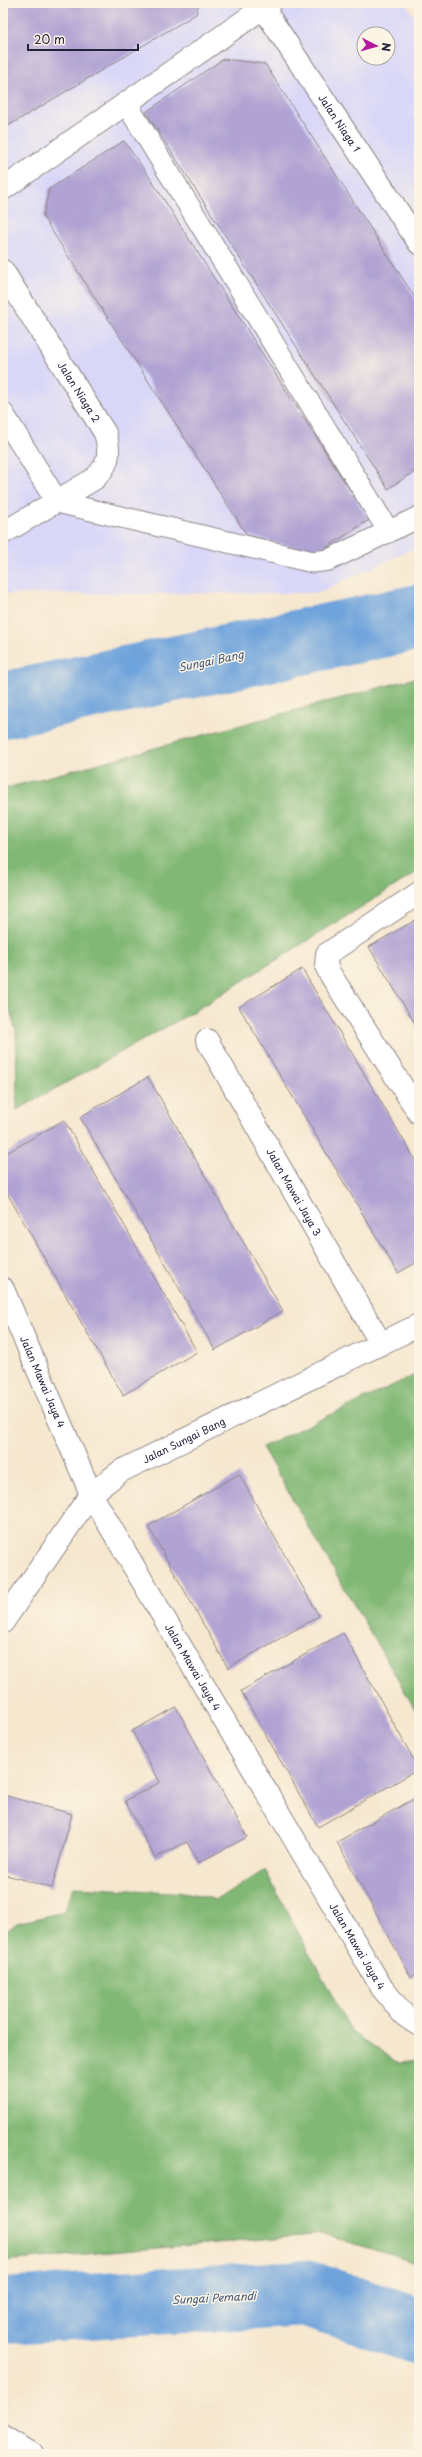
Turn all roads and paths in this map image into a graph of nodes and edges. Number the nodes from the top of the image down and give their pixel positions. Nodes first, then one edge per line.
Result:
1 (264, 5) edge
2 (126, 104) junction
3 (3, 189) edge
4 (419, 243) edge
5 (3, 271) edge
6 (3, 414) edge
7 (57, 502) junction
8 (419, 517) edge
9 (389, 532) junction
10 (3, 533) edge
11 (419, 893) edge
12 (207, 1040) dead end
13 (419, 1113) edge
14 (3, 1289) edge
15 (419, 1325) edge
16 (381, 1344) junction
17 (91, 1494) junction
18 (3, 1622) edge
19 (419, 2025) edge
20 (3, 2436) edge
21 (32, 2454) edge

1 - 2 street
1 - 4 street, Jalan Niaga 1
2 - 3 street
2 - 9 lane
5 - 7 street, Jalan Niaga 2
6 - 7 street
7 - 9 lane
7 - 10 street, Jalan Niaga 2
8 - 9 lane
11 - 13 street
12 - 16 street, Jalan Mawai Jaya 3
14 - 17 street, Jalan Mawai Jaya 4
15 - 16 street, Jalan Sungai Bang
16 - 17 street, Jalan Sungai Bang
17 - 18 street, Jalan Sungai Bang
17 - 19 street, Jalan Mawai Jaya 4
20 - 21 street

